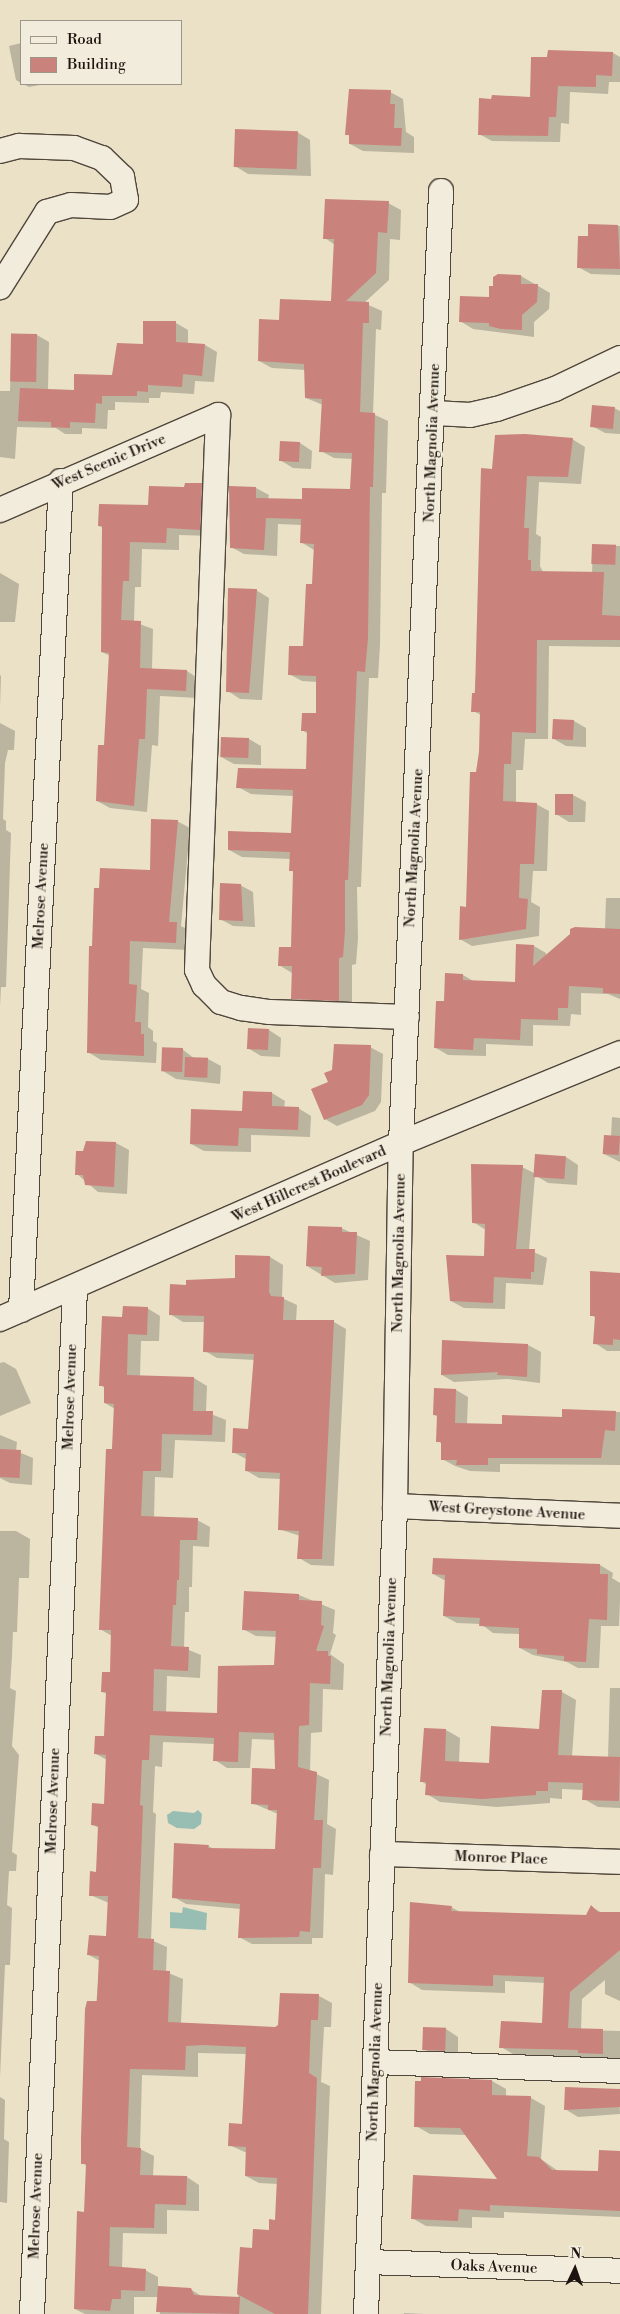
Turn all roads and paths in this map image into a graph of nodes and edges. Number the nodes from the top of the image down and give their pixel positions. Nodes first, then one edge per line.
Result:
1 (0, 150) edge
2 (442, 191) dead end
3 (0, 288) edge
4 (620, 358) edge
5 (434, 413) junction
6 (62, 481) junction
7 (0, 510) edge
8 (407, 1017) junction
9 (620, 1052) edge
10 (401, 1143) junction
11 (75, 1289) junction
12 (10, 1315) edge
13 (395, 1506) junction
14 (620, 1516) edge
15 (382, 1854) junction
16 (620, 1862) edge
17 (375, 2062) junction
18 (620, 2071) edge
19 (368, 2262) junction
20 (620, 2271) edge
21 (32, 2314) edge
22 (366, 2314) edge

1 - 3 street
2 - 5 street, North Magnolia Avenue
4 - 5 street
5 - 8 street, North Magnolia Avenue
6 - 7 street, West Scenic Drive
6 - 8 street, West Scenic Drive
6 - 12 street, Melrose Avenue
8 - 10 street, North Magnolia Avenue
9 - 10 street, West Hillcrest Boulevard
10 - 11 street, West Hillcrest Boulevard
10 - 13 street, North Magnolia Avenue
11 - 12 street, West Hillcrest Boulevard
11 - 21 street, Melrose Avenue
13 - 14 street, West Greystone Avenue
13 - 15 street, North Magnolia Avenue
15 - 16 street, Monroe Place
15 - 17 street, North Magnolia Avenue
17 - 18 street
17 - 19 street, North Magnolia Avenue
19 - 20 street, Oaks Avenue
19 - 22 street, North Magnolia Avenue

